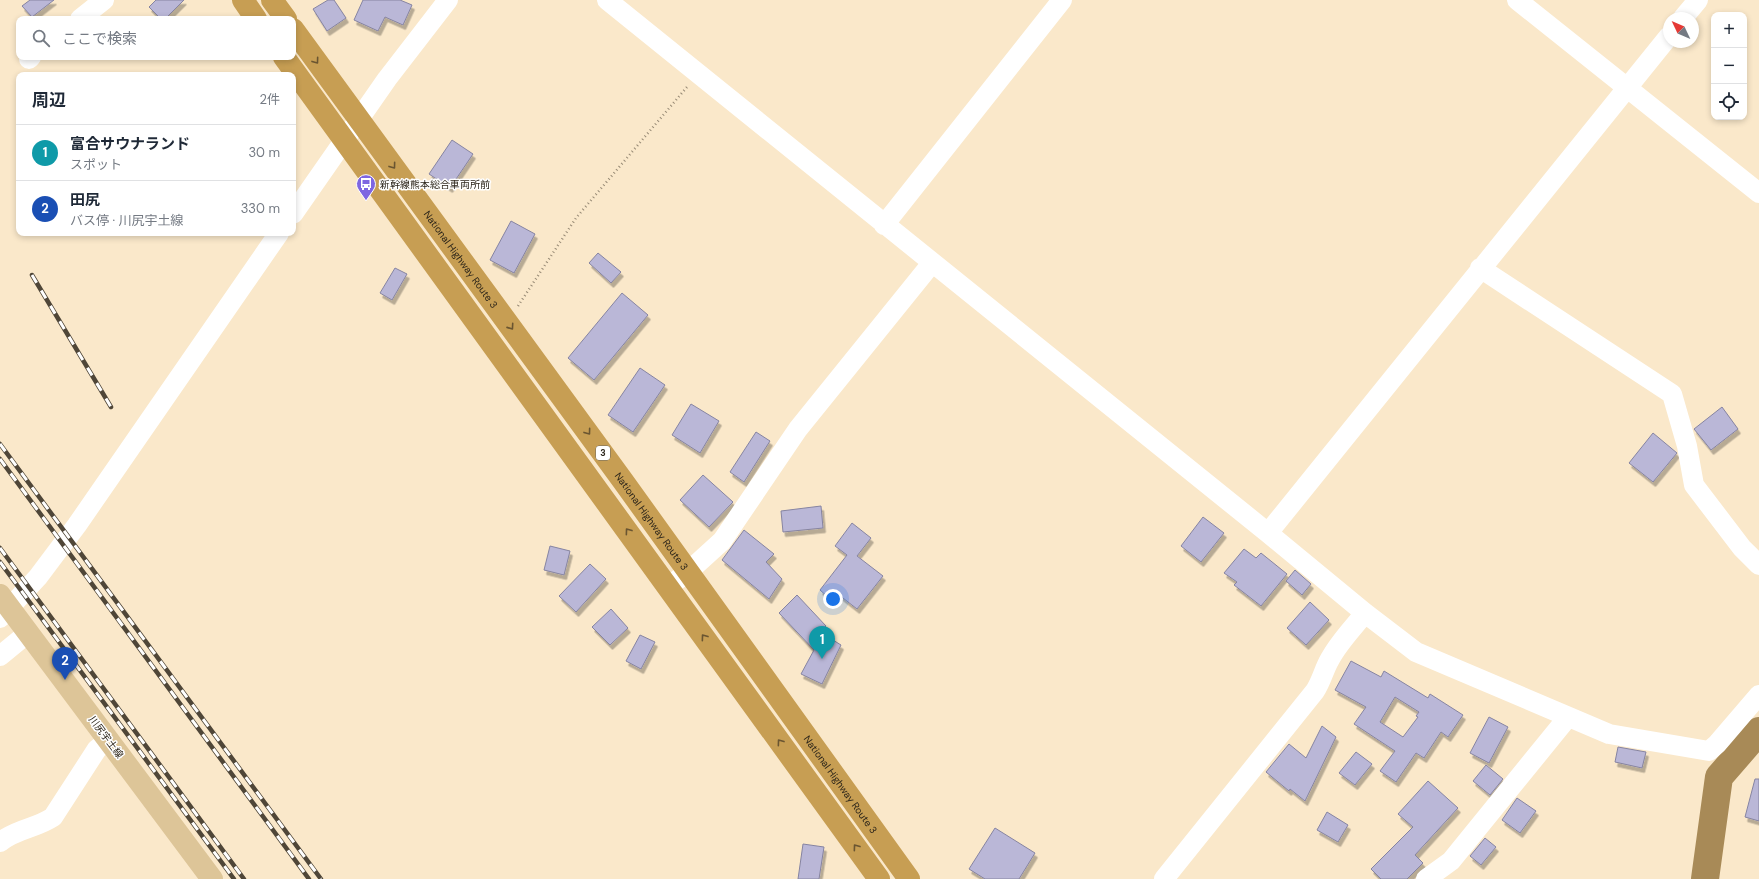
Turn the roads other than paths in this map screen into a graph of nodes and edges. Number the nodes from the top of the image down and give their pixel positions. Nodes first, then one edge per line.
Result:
1 (104, 0) edge
2 (242, 0) edge
3 (272, 0) edge
4 (448, 0) edge
5 (607, 0) edge
6 (1062, 0) edge
7 (1517, 0) edge
8 (1698, 0) edge
9 (1688, 12) edge
10 (84, 16) edge
11 (254, 16) edge
12 (284, 16) edge
13 (296, 33) edge
14 (1663, 43) edge
15 (286, 60) edge
16 (295, 72) edge
17 (296, 74) edge
18 (1627, 88) junction
19 (1759, 193) edge
20 (296, 210) edge
21 (884, 225) junction
22 (277, 236) edge
23 (932, 263) junction
24 (1480, 268) junction
25 (1268, 533) junction
26 (1759, 565) edge
27 (689, 571) junction
28 (668, 587) junction
29 (0, 595) edge
30 (1365, 614) junction
31 (0, 618) edge
32 (28, 632) junction
33 (0, 656) edge
34 (1759, 695) edge
35 (1568, 717) junction
36 (108, 741) junction
37 (0, 842) edge
38 (212, 879) edge
39 (879, 879) edge
40 (909, 879) edge
41 (1164, 879) edge
42 (1426, 879) edge

1 - 10 street
2 - 11 highway
3 - 12 highway
4 - 20 street
5 - 21 street
6 - 21 street
7 - 18 street
8 - 9 street
13 -> 27 highway, National Highway Route 3 / 3
14 - 18 street
16 -> 15 highway
28 -> 17 highway
18 - 19 street
18 - 24 street
21 - 23 street
22 - 31 street
23 - 25 street
23 - 27 street
24 - 25 street
24 - 26 street
25 - 30 street
27 - 28 street
27 - 40 highway, National Highway Route 3 / 3
39 -> 28 highway
29 - 32 main road, 川尻宇土線
30 - 35 street
30 - 41 street
32 - 33 street
32 - 36 main road, 川尻宇土線
34 - 35 street
35 - 42 street
36 - 37 street
36 - 38 main road, 川尻宇土線

